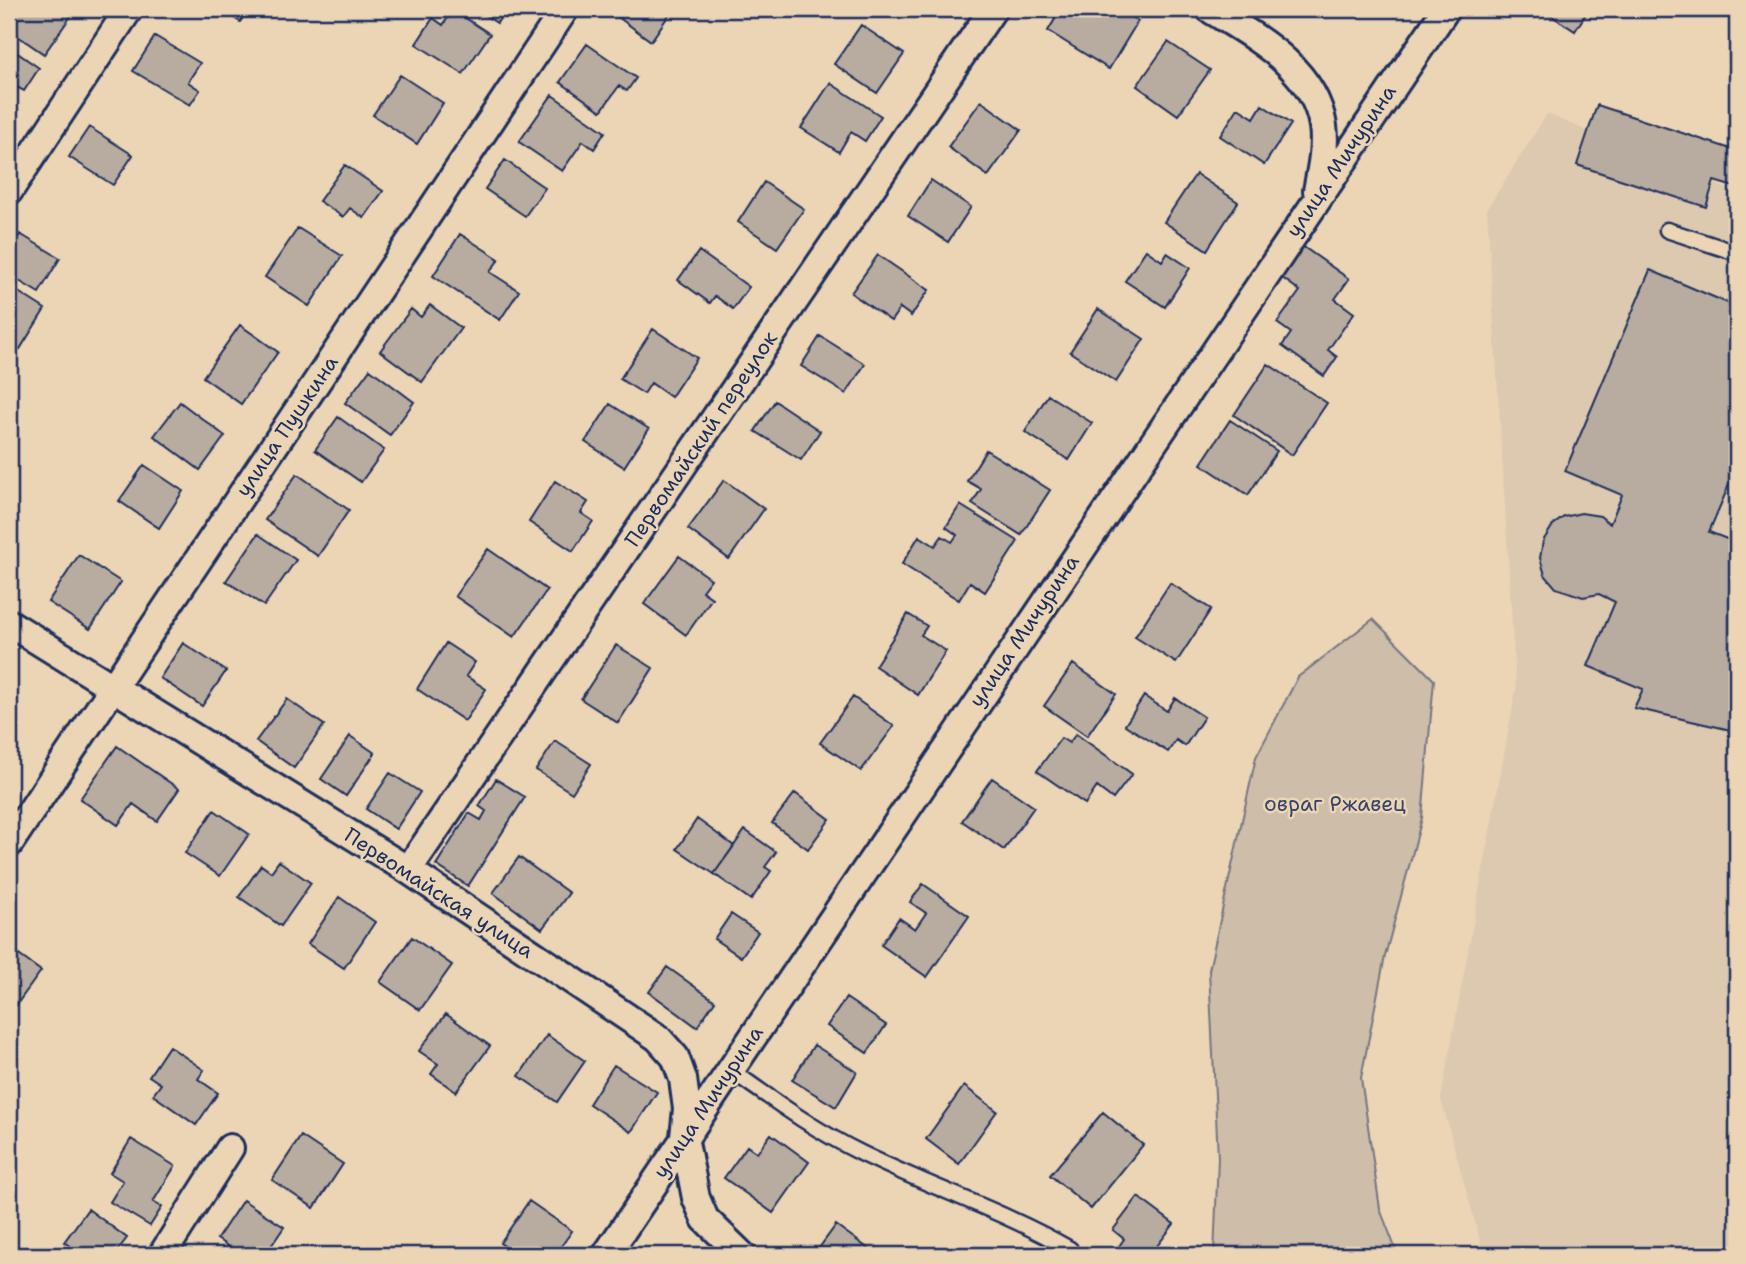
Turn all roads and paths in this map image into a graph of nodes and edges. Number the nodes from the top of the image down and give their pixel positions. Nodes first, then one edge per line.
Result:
1 (130, 9) edge
2 (565, 9) edge
3 (993, 9) edge
4 (1210, 9) edge
5 (1446, 9) edge
6 (9, 191) edge
7 (1315, 199) junction
8 (1667, 230) dead end
9 (1737, 253) edge
10 (9, 623) edge
11 (112, 689) junction
12 (9, 844) edge
13 (408, 870) junction
14 (729, 1069) junction
15 (684, 1137) junction
16 (230, 1148) dead end
17 (1070, 1249) dead end
18 (162, 1255) edge
19 (606, 1255) edge
20 (742, 1255) edge

1 - 6 street
2 - 11 street, улица Пушкина
3 - 13 street, Первомайский переулок
4 - 7 street
5 - 7 street, улица Мичурина
7 - 14 street, улица Мичурина
8 - 9 lane
10 - 11 street, Первомайская улица
11 - 12 street, улица Пушкина
11 - 13 street, Первомайская улица
13 - 15 street, Первомайская улица
14 - 15 street, улица Мичурина
14 - 17 lane
15 - 19 street, улица Мичурина
15 - 20 street, Первомайская улица
16 - 18 street

